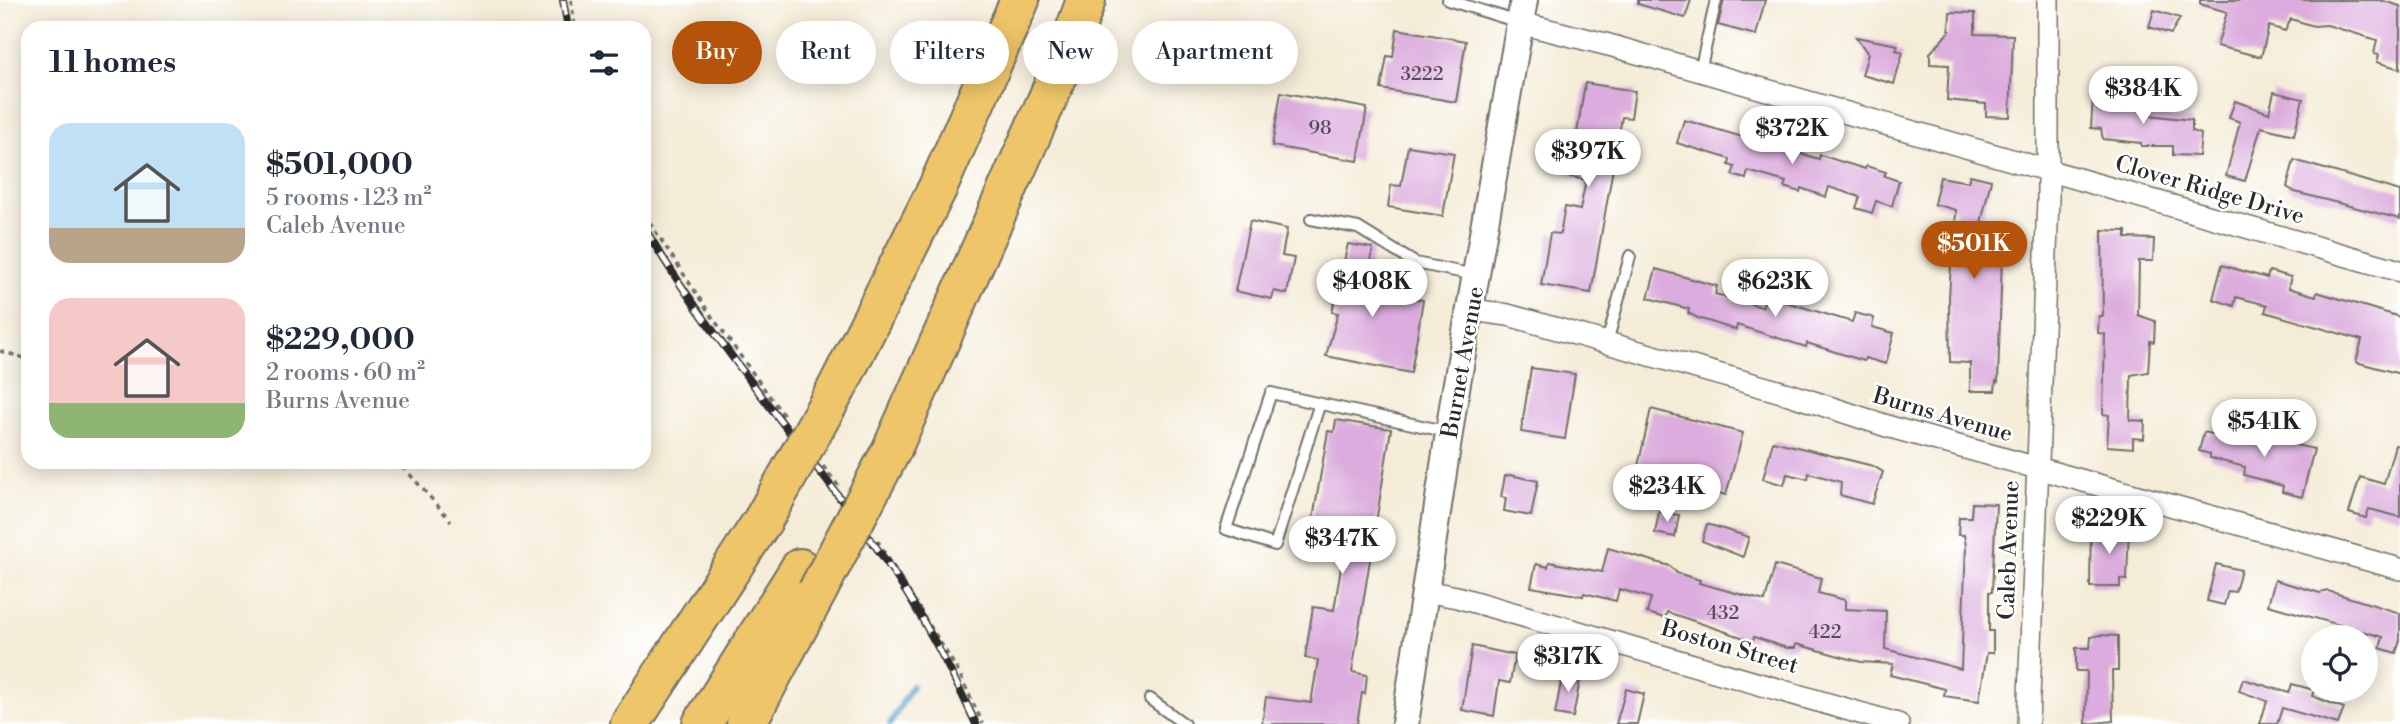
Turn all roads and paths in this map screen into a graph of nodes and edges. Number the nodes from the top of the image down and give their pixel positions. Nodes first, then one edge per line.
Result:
1 (571, 0) edge
2 (1020, 0) edge
3 (1086, 0) edge
4 (1448, 0) edge
5 (1716, 0) edge
6 (2048, 0) edge
7 (1522, 11) edge
8 (574, 21) edge
9 (1700, 71) junction
10 (2049, 170) junction
11 (1311, 219) dead end
12 (1630, 256) dead end
13 (2400, 271) edge
14 (1477, 276) junction
15 (1472, 310) junction
16 (1607, 343) junction
17 (0, 351) edge
18 (21, 357) edge
19 (1319, 406) junction
20 (1449, 432) junction
21 (2037, 468) junction
22 (404, 469) edge
23 (451, 521) dead end
24 (2400, 569) edge
25 (808, 580) junction
26 (1424, 591) junction
27 (1150, 699) dead end
28 (630, 724) edge
29 (702, 724) edge
30 (746, 724) edge
31 (1184, 724) edge
32 (1405, 724) edge
33 (1898, 724) edge
34 (2028, 724) edge

1 - 8 path
2 - 28 highway, bridge
3 - 25 highway
4 - 7 lane
5 - 9 lane
6 - 10 street, Caleb Avenue
7 - 9 street, Clover Ridge Drive
7 - 14 street, Burnet Avenue
9 - 10 street, Clover Ridge Drive
10 - 13 street, Clover Ridge Drive
10 - 21 street, Caleb Avenue
11 - 14 lane
12 - 16 lane
14 - 15 street, Burnet Avenue
15 - 16 street, Burns Avenue
15 - 20 street, Burnet Avenue
16 - 21 street, Burns Avenue
17 - 18 path
19 - 19 lane
19 - 20 lane
20 - 26 street, Burnet Avenue
21 - 24 street, Burns Avenue
21 - 34 street, Caleb Avenue
22 - 23 path
25 - 29 highway
25 - 30 highway
26 - 32 street, Burnet Avenue
26 - 33 street, Boston Street
27 - 31 lane

